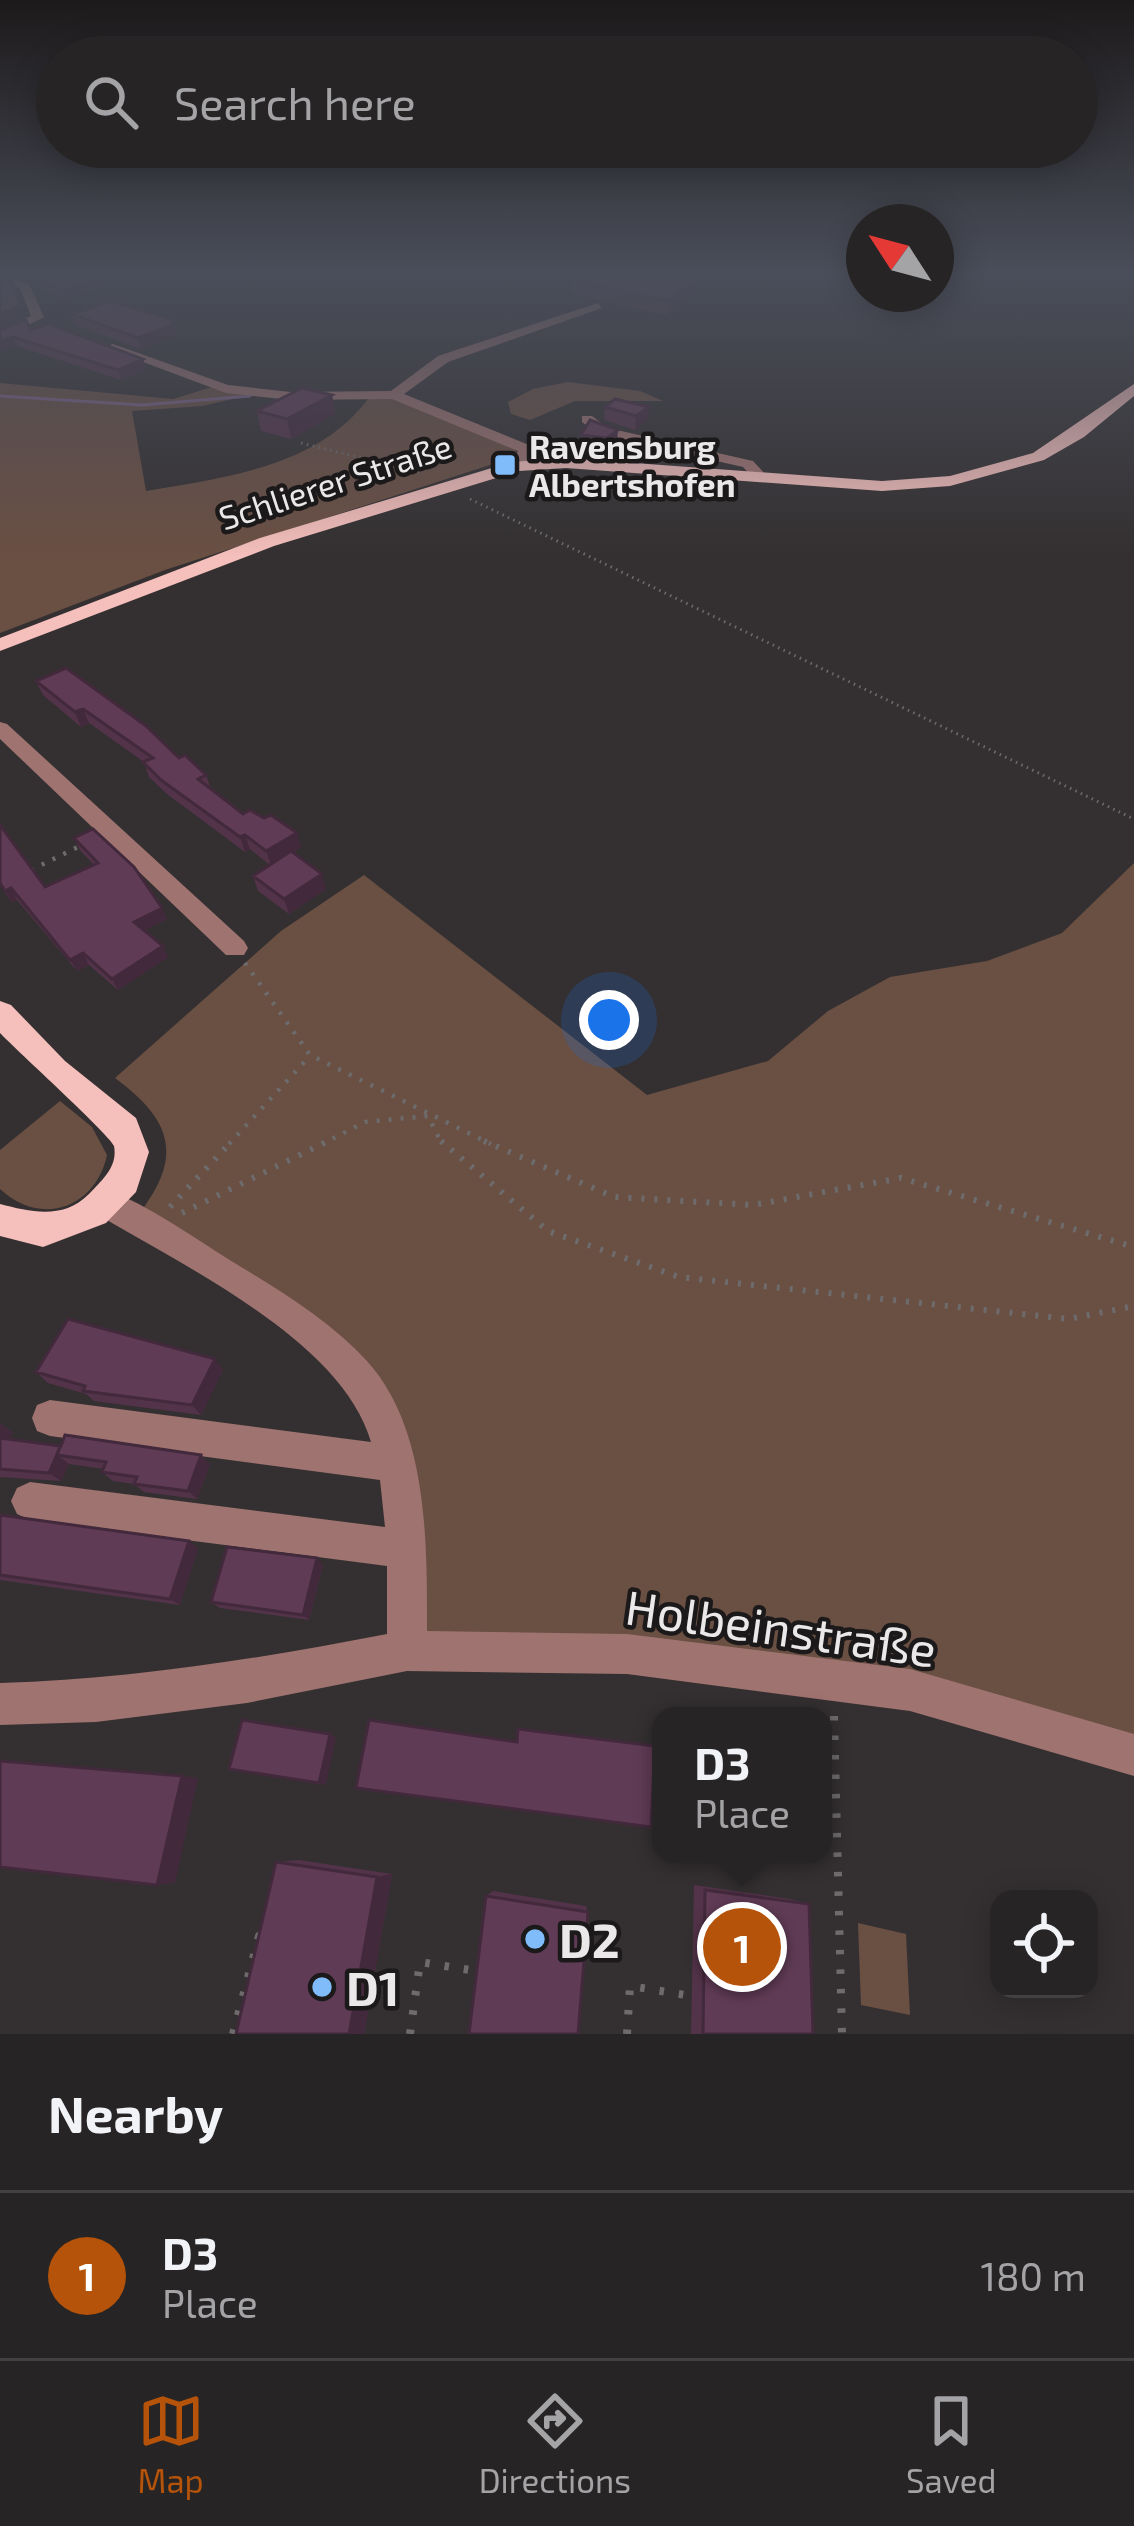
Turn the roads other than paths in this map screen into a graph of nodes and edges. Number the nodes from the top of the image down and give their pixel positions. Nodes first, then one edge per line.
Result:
1 (167, 368) edge
2 (431, 368) edge
3 (1134, 388) edge
4 (394, 395) junction
5 (587, 418) edge
6 (522, 458) junction
7 (759, 476) junction
8 (0, 644) edge
9 (0, 728) edge
10 (235, 948) road end
11 (0, 1013) edge
12 (106, 1203) junction
13 (0, 1220) edge
14 (50, 1418) dead end
15 (392, 1463) junction
16 (30, 1501) dead end
17 (408, 1549) junction
18 (406, 1651) junction
19 (0, 1704) edge
20 (1134, 1755) edge

1 - 4 street
2 - 4 street
3 - 7 main road, Schlierer Straße
4 - 6 street
5 - 7 street
6 - 7 main road, Schlierer Straße
6 - 8 main road, Schlierer Straße
9 - 10 street
11 - 12 main road
12 - 13 main road
12 - 15 street
14 - 15 street
15 - 17 street
16 - 17 street
17 - 18 street
18 - 19 street, Holbeinstraße
18 - 20 street, Holbeinstraße

